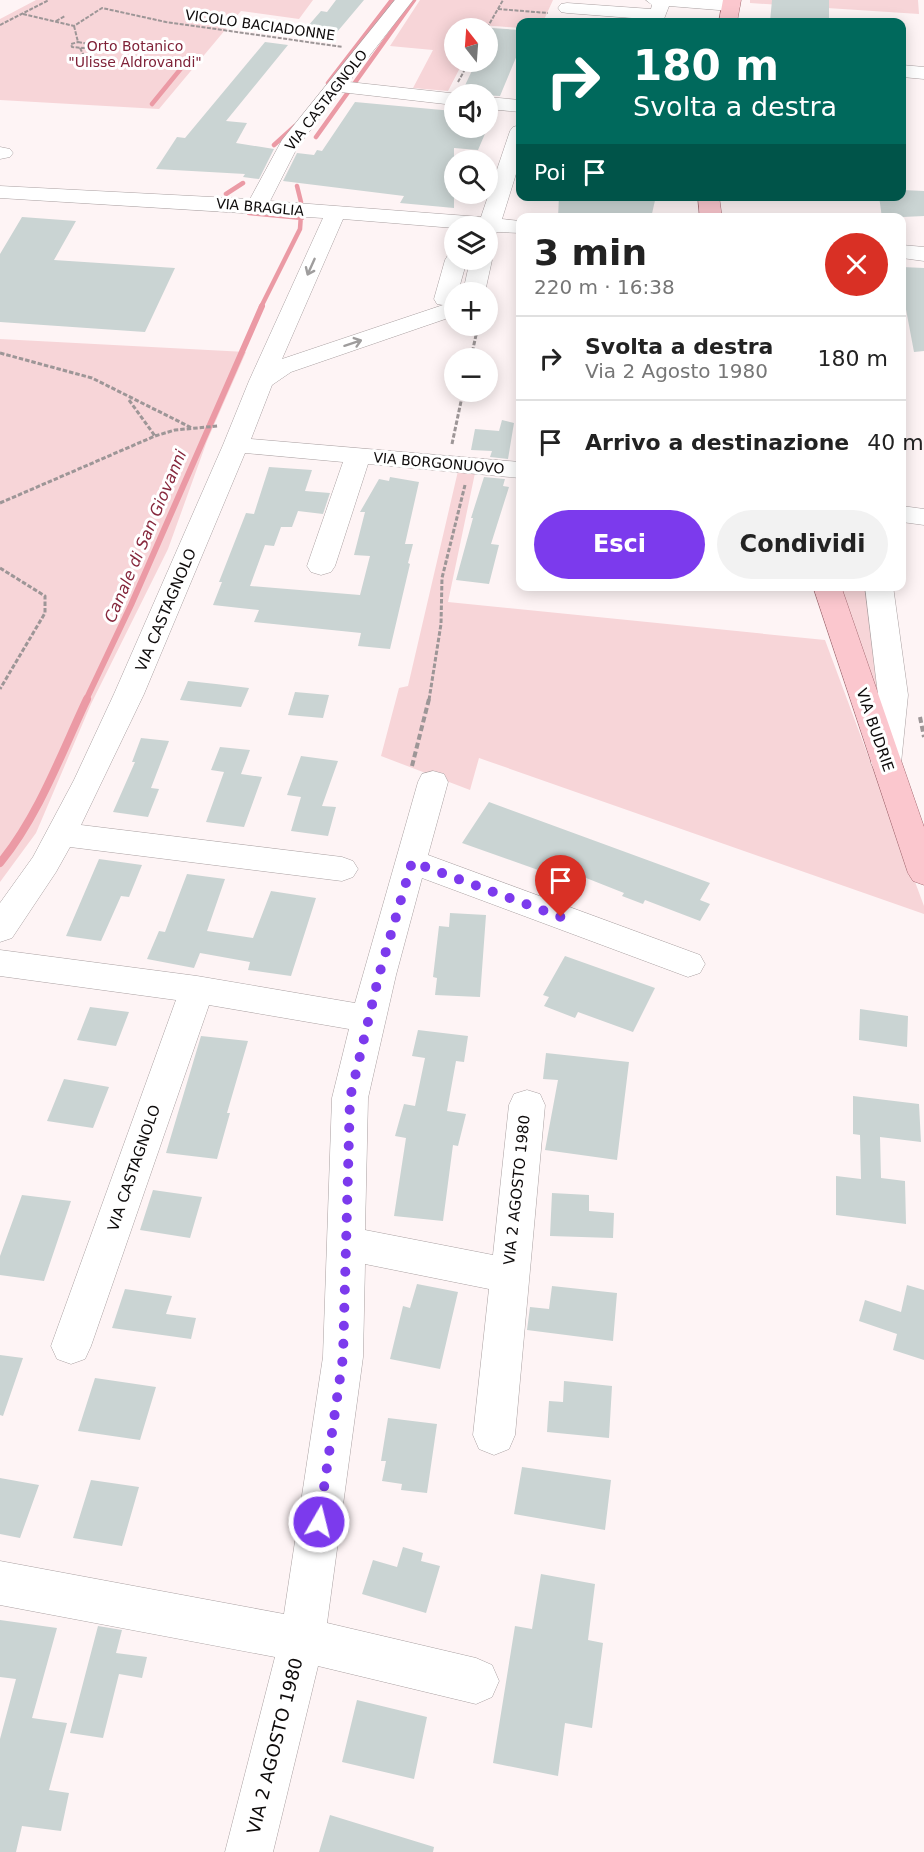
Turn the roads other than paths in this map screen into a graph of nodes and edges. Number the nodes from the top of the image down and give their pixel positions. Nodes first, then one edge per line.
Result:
1 (404, 0) edge
2 (656, 0) edge
3 (662, 0) edge
4 (731, 9) edge
5 (566, 11) edge
6 (906, 71) edge
7 (924, 73) edge
8 (346, 87) junction
9 (444, 98) edge
10 (498, 104) edge
11 (516, 106) edge
12 (516, 143) edge
13 (0, 192) edge
14 (257, 206) junction
15 (335, 214) junction
16 (492, 216) edge
17 (444, 224) edge
18 (516, 227) edge
19 (498, 228) edge
20 (906, 252) edge
21 (924, 254) edge
22 (444, 306) edge
23 (278, 342) junction
24 (322, 353) junction
25 (261, 381) junction
26 (228, 435) junction
27 (358, 456) junction
28 (516, 470) edge
29 (906, 515) edge
30 (924, 517) edge
31 (321, 566) dead end
32 (829, 591) edge
33 (880, 591) edge
34 (886, 763) junction
35 (433, 782) dead end
36 (61, 834) junction
37 (412, 862) junction
38 (342, 869) dead end
39 (924, 873) edge
40 (0, 929) edge
41 (0, 963) edge
42 (688, 964) dead end
43 (197, 989) junction
44 (369, 1019) junction
45 (527, 1104) dead end
46 (346, 1243) junction
47 (508, 1275) junction
48 (71, 1346) dead end
49 (494, 1435) dead end
50 (0, 1583) edge
51 (302, 1640) junction
52 (476, 1681) dead end
53 (249, 1852) edge

1 - 8 street, VIA CASTAGNOLO
2 - 3 street
3 - 4 street
3 - 5 street
6 - 7 street
8 - 9 street
8 - 14 street, VIA CASTAGNOLO
10 - 11 street
12 - 16 street
13 - 14 street, VIA BRAGLIA
14 - 15 street, VIA BRAGLIA
15 - 17 street, VIA BRAGLIA
15 -> 23 street, VIA CASTAGNOLO
18 - 19 street, VIA BRAGLIA
20 - 21 street
24 -> 22 street
23 - 24 street
23 - 25 street, VIA CASTAGNOLO
24 - 25 street
25 - 26 street, VIA CASTAGNOLO
26 - 27 street, VIA BORGONUOVO
26 - 36 street, VIA CASTAGNOLO
27 - 28 street, VIA BORGONUOVO
27 - 31 street, VIA BORGONUOVO
29 - 30 street
32 - 34 main road, VIA BUDRIE
33 - 34 street
34 - 39 main road, VIA BUDRIE
35 - 37 street, VIA 2 AGOSTO 1980
36 - 38 street
36 - 40 street, VIA CASTAGNOLO
37 - 42 street
37 - 44 street, VIA 2 AGOSTO 1980
41 - 43 street
43 - 44 street
43 - 48 street, VIA CASTAGNOLO
44 - 46 street, VIA 2 AGOSTO 1980
45 - 47 street, VIA 2 AGOSTO 1980
46 - 47 street, VIA 2 AGOSTO 1980
46 - 51 street, VIA 2 AGOSTO 1980
47 - 49 street, VIA 2 AGOSTO 1980
50 - 51 street
51 - 52 street, VIA 2 AGOSTO 1980
51 - 53 street, VIA 2 AGOSTO 1980

